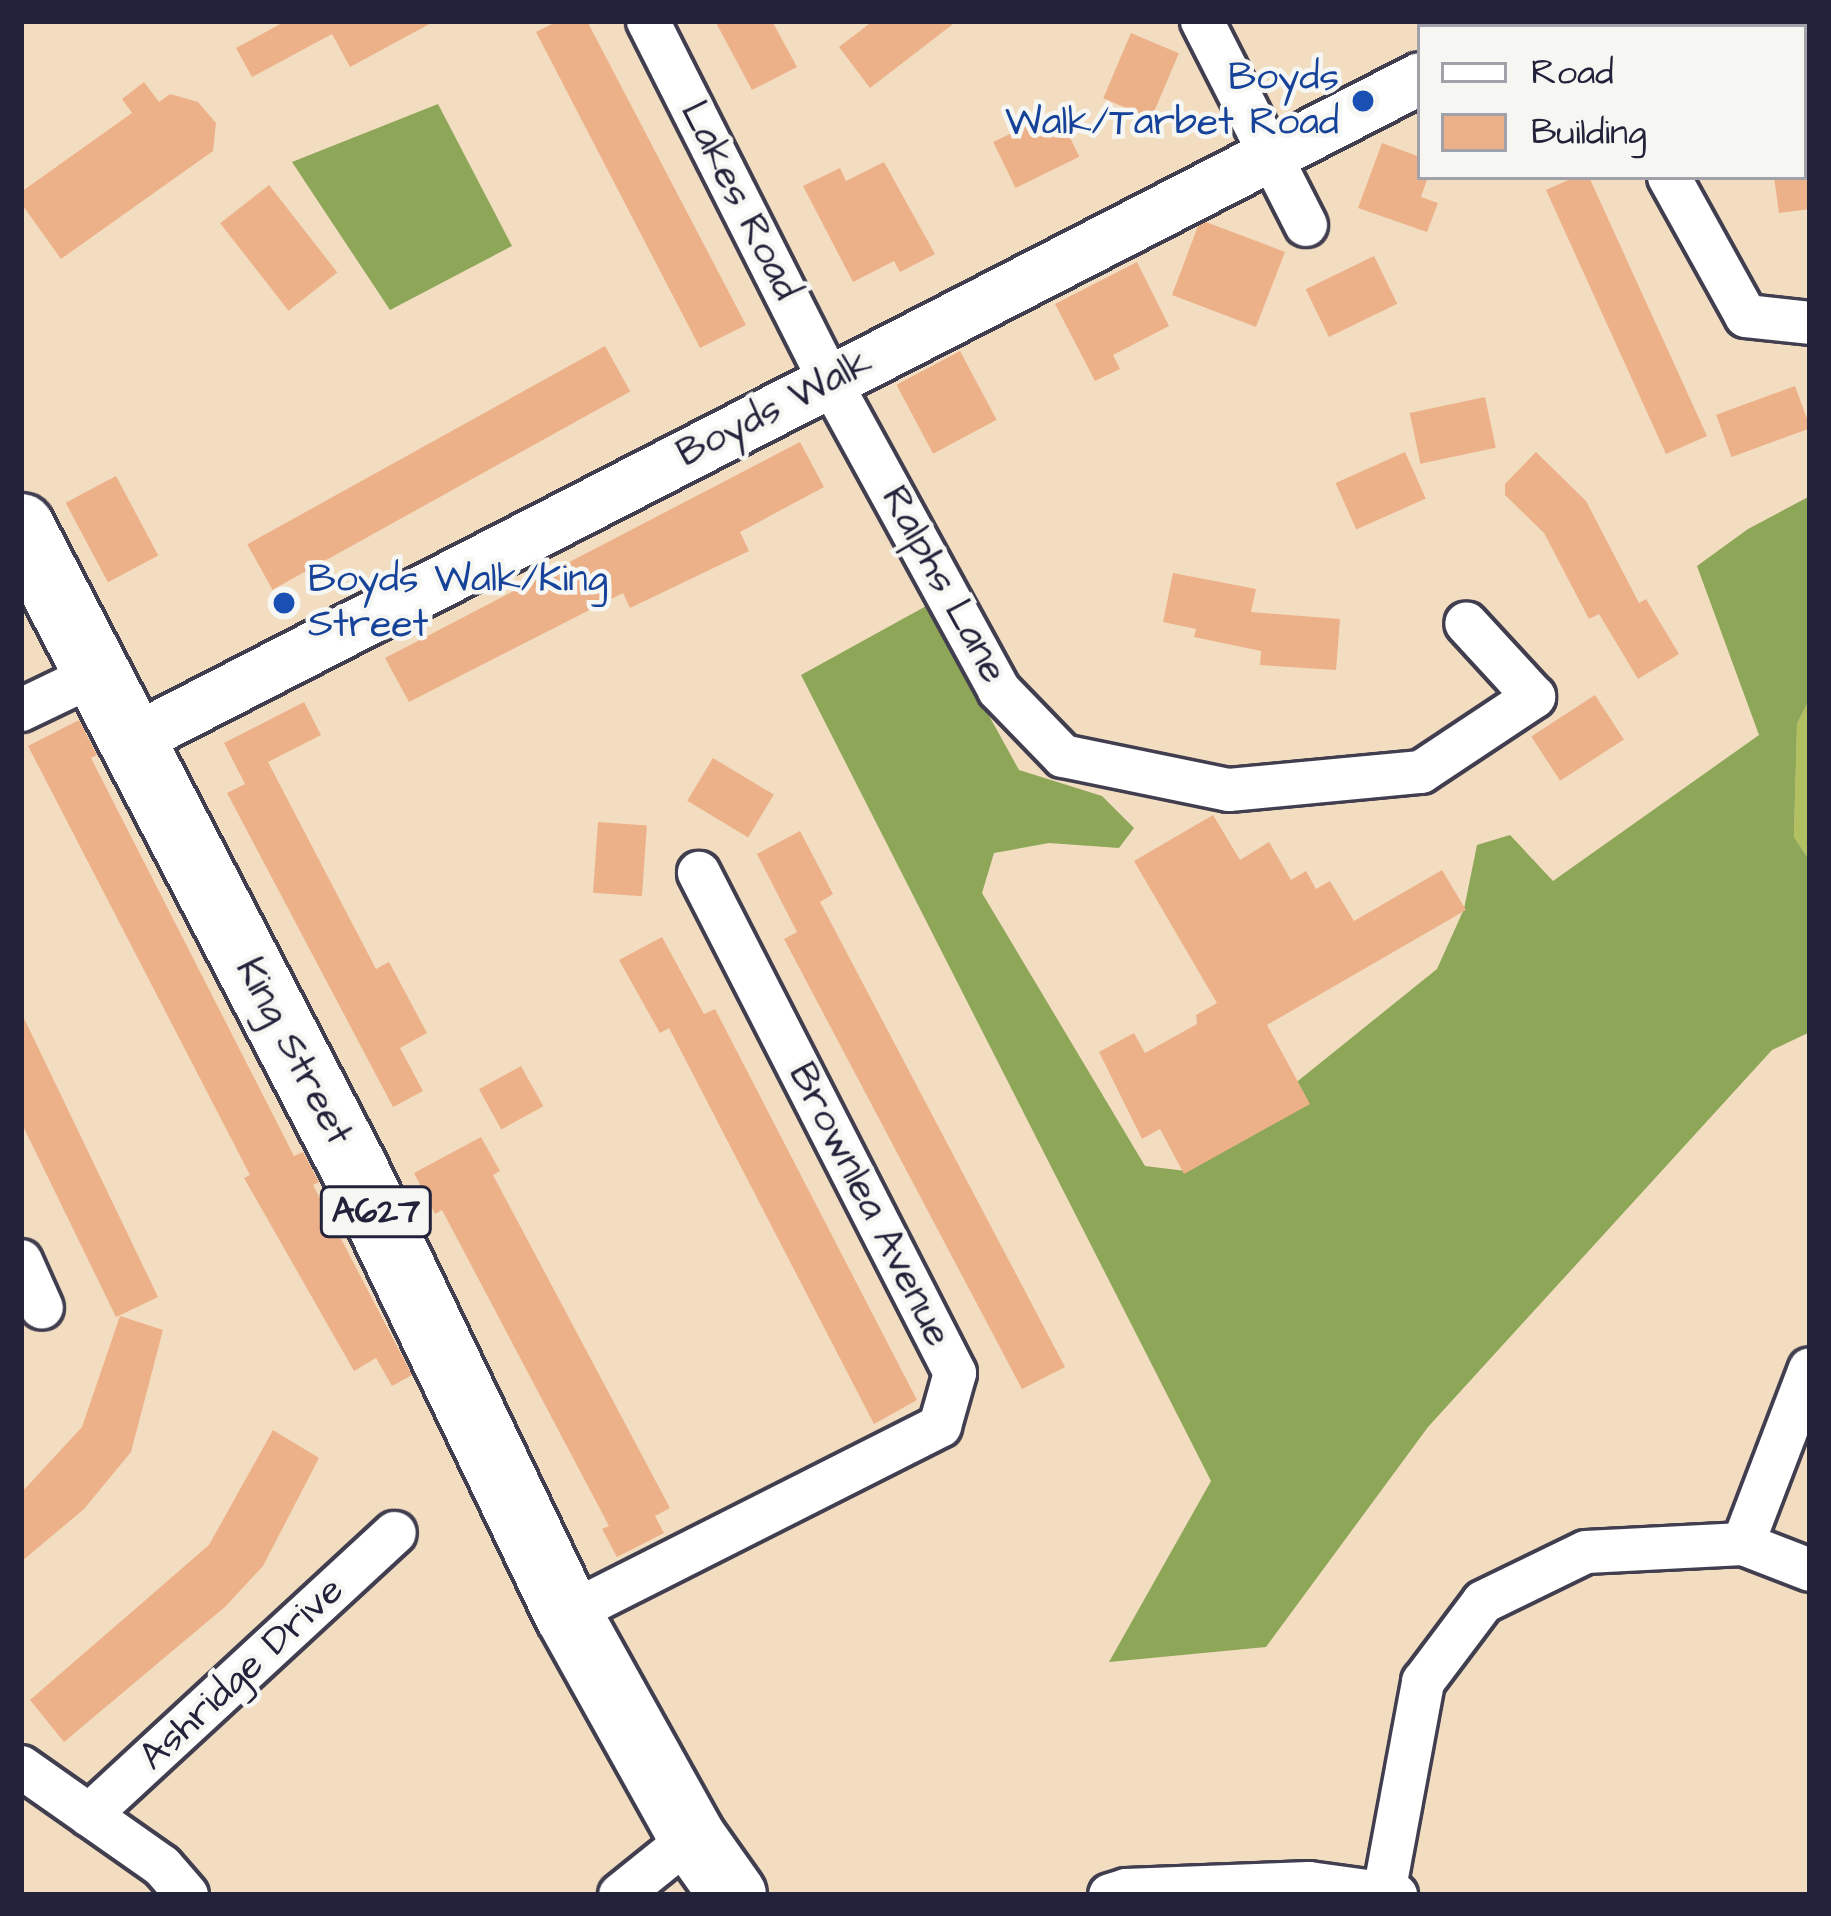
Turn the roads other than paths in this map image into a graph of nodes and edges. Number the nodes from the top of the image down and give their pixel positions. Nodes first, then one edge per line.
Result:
1 (648, 21) edge
2 (1202, 21) edge
3 (1417, 80) edge
4 (1270, 155) junction
5 (1671, 180) edge
6 (1306, 225) dead end
7 (1810, 323) edge
8 (830, 381) junction
9 (21, 527) edge
10 (1466, 623) dead end
11 (96, 674) junction
12 (21, 710) edge
13 (130, 741) junction
14 (699, 873) dead end
15 (21, 1261) edge
16 (43, 1308) dead end
17 (1810, 1370) edge
18 (395, 1533) dead end
19 (1743, 1544) junction
20 (1810, 1570) edge
21 (568, 1614) junction
22 (21, 1767) edge
23 (89, 1815) junction
24 (692, 1837) junction
25 (1390, 1894) edge
26 (188, 1895) edge
27 (620, 1895) edge
28 (733, 1895) edge
29 (1110, 1895) edge

1 - 8 street, Lakes Road
2 - 4 street
3 - 4 street, Boyds Walk
4 - 6 street
4 - 8 street, Boyds Walk
5 - 7 street
8 - 10 street, Ralphs Lane
8 - 13 street, Boyds Walk
9 - 11 main road, King Street / A627
11 - 12 street
11 - 13 main road, King Street / A627
13 - 21 main road, King Street / A627
14 - 21 street, Brownlea Avenue
15 - 16 street
17 - 19 street
18 - 23 street, Ashridge Drive
19 - 20 street
19 - 25 street
21 - 24 main road, King Street / A627
22 - 23 street
23 - 26 street
24 - 27 street
24 - 28 main road, King Street / A627
25 - 29 street

